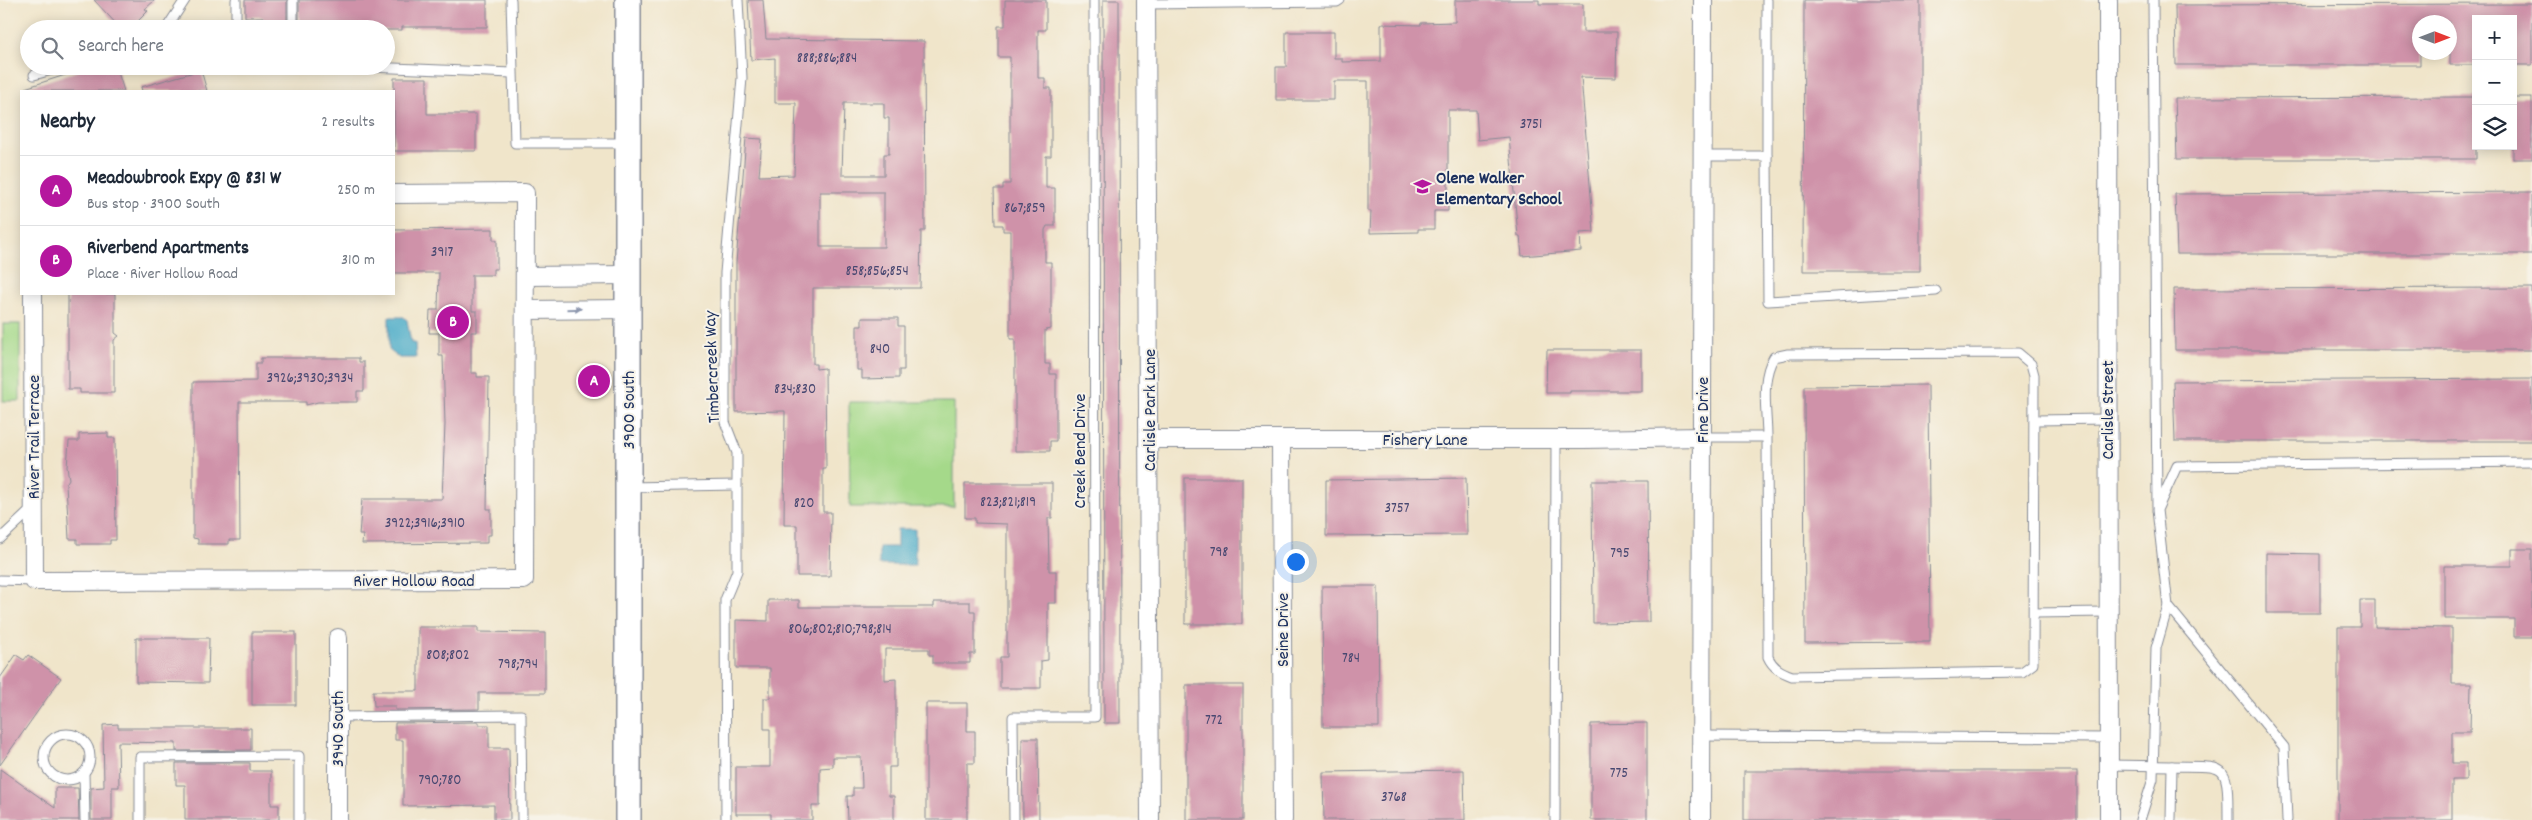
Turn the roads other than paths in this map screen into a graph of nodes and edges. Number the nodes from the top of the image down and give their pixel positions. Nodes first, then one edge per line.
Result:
1 (185, 0) edge
2 (236, 0) edge
3 (292, 0) edge
4 (511, 0) edge
5 (628, 0) edge
6 (738, 0) edge
7 (1094, 0) edge
8 (1340, 0) edge
9 (1704, 0) edge
10 (1767, 0) edge
11 (2108, 0) edge
12 (2153, 0) edge
13 (1146, 2) edge
14 (172, 20) edge
15 (236, 20) edge
16 (293, 20) edge
17 (395, 68) edge
18 (512, 73) junction
19 (628, 143) junction
20 (1704, 156) junction
21 (1767, 156) junction
22 (395, 194) edge
23 (628, 275) junction
24 (526, 276) junction
25 (1936, 291) dead end
26 (33, 295) edge
27 (628, 309) junction
28 (526, 310) junction
29 (2107, 419) junction
30 (2035, 420) junction
31 (1702, 437) junction
32 (1767, 437) junction
33 (1149, 439) junction
34 (1282, 439) junction
35 (1556, 439) junction
36 (2532, 462) edge
37 (736, 485) junction
38 (628, 486) junction
39 (33, 508) junction
40 (2157, 510) junction
41 (0, 539) edge
42 (0, 580) edge
43 (34, 581) junction
44 (2168, 606) junction
45 (2107, 612) junction
46 (2034, 613) junction
47 (338, 638) dead end
48 (337, 717) junction
49 (1701, 736) junction
50 (2109, 738) junction
51 (2109, 765) junction
52 (2154, 765) junction
53 (2172, 766) junction
54 (84, 772) junction
55 (85, 820) edge
56 (140, 820) edge
57 (299, 820) edge
58 (338, 820) edge
59 (522, 820) edge
60 (628, 820) edge
61 (726, 820) edge
62 (1014, 820) edge
63 (1150, 820) edge
64 (1283, 820) edge
65 (1556, 820) edge
66 (1701, 820) edge
67 (2109, 820) edge
68 (2140, 820) edge
69 (2171, 820) edge
70 (2228, 820) edge
71 (2287, 820) edge

1 - 14 lane
2 - 15 lane
3 - 16 lane
4 - 18 lane
5 - 19 main road, 3900 South
6 - 37 lane, Timbercreek Way
7 - 62 lane, Creek Bend Drive
8 - 13 lane
9 - 20 street, Fine Drive
10 - 21 lane
11 - 29 street, Carlisle Street
12 - 40 lane
13 - 33 street, Carlisle Park Lane
17 - 18 lane
18 - 19 lane
19 - 23 main road, 3900 South
20 - 21 lane
20 - 31 street, Fine Drive
21 - 25 lane
22 - 24 street, River Hollow Road
23 - 24 street
23 - 27 main road, 3900 South
24 - 28 street, River Hollow Road
26 - 39 street, River Trail Terrace
28 -> 27 street
27 - 38 main road, 3900 South
28 - 43 street, River Hollow Road
29 - 30 lane
29 - 45 street, Carlisle Street
30 - 32 lane
30 - 46 lane
31 - 32 lane
31 - 35 street, Fishery Lane
31 - 49 street, Fine Drive
32 - 46 lane
33 - 34 street, Fishery Lane
33 - 63 street, Carlisle Park Lane
34 - 35 street, Fishery Lane
34 - 64 street, Seine Drive
35 - 65 lane
36 - 40 lane
37 - 38 lane
37 - 61 lane, Timbercreek Way
38 - 60 main road, 3900 South
39 - 41 lane
39 - 43 street, River Trail Terrace
40 - 44 lane
42 - 43 lane
44 - 52 lane
44 - 71 lane
45 - 46 lane
45 - 50 street, Carlisle Street
47 - 48 street, 3940 South
48 - 58 street, 3940 South
48 - 59 lane
49 - 50 lane
49 - 66 street, Fine Drive
50 - 51 street, Carlisle Street
51 - 52 lane
51 - 67 street, Carlisle Street
52 - 53 lane
52 - 68 lane
53 - 69 lane
53 - 70 lane
54 - 54 lane
54 - 55 lane
56 - 57 lane

